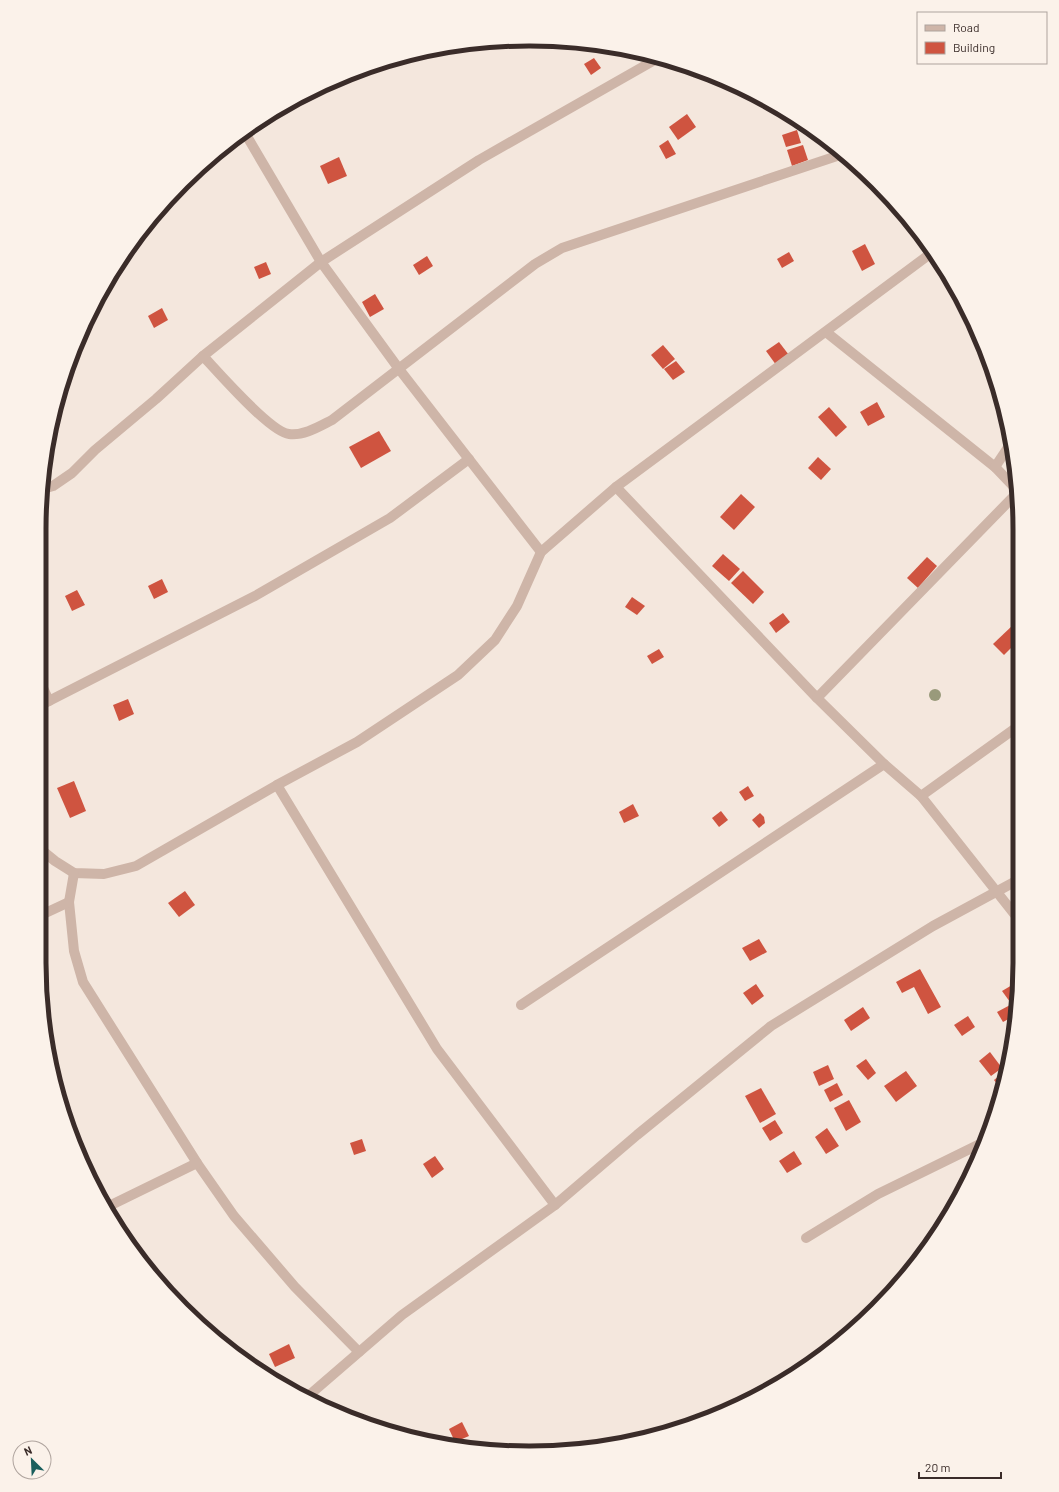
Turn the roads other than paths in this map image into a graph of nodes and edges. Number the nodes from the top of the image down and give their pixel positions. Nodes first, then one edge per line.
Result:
1 (652, 61) edge
2 (247, 137) edge
3 (836, 156) edge
4 (928, 256) edge
5 (321, 262) junction
6 (826, 332) junction
7 (203, 356) junction
8 (399, 370) junction
9 (1006, 450) edge
10 (469, 460) junction
11 (995, 467) junction
12 (1011, 483) edge
13 (616, 487) junction
14 (48, 488) edge
15 (1012, 498) edge
16 (541, 552) junction
17 (46, 694) edge
18 (817, 698) junction
19 (49, 701) junction
20 (46, 702) edge
21 (1013, 730) edge
22 (884, 764) junction
23 (276, 785) junction
24 (921, 796) junction
25 (46, 854) edge
26 (74, 873) junction
27 (1013, 883) edge
28 (996, 892) junction
29 (69, 902) junction
30 (46, 913) edge
31 (1013, 914) edge
32 (521, 1005) dead end
33 (977, 1145) edge
34 (197, 1163) junction
35 (111, 1205) edge
36 (555, 1205) junction
37 (806, 1238) dead end
38 (359, 1352) junction
39 (311, 1393) edge

1 - 5 street
2 - 5 street
3 - 8 street
4 - 6 street
5 - 7 street
5 - 8 street
6 - 11 street
6 - 13 street
7 - 8 street
7 - 14 street
8 - 10 street
9 - 11 street
10 - 16 street
10 - 19 street
11 - 12 street
13 - 16 street
13 - 18 street
15 - 18 street
16 - 23 street
17 - 19 street
18 - 22 street
19 - 20 street
21 - 24 street
22 - 24 street
22 - 32 street
23 - 26 street
23 - 36 street
24 - 28 street
25 - 26 street
26 - 29 street
27 - 28 street
28 - 31 street
28 - 36 street
29 - 30 street
29 - 34 street
33 - 37 street
34 - 35 street
34 - 38 street
36 - 38 street
38 - 39 street

